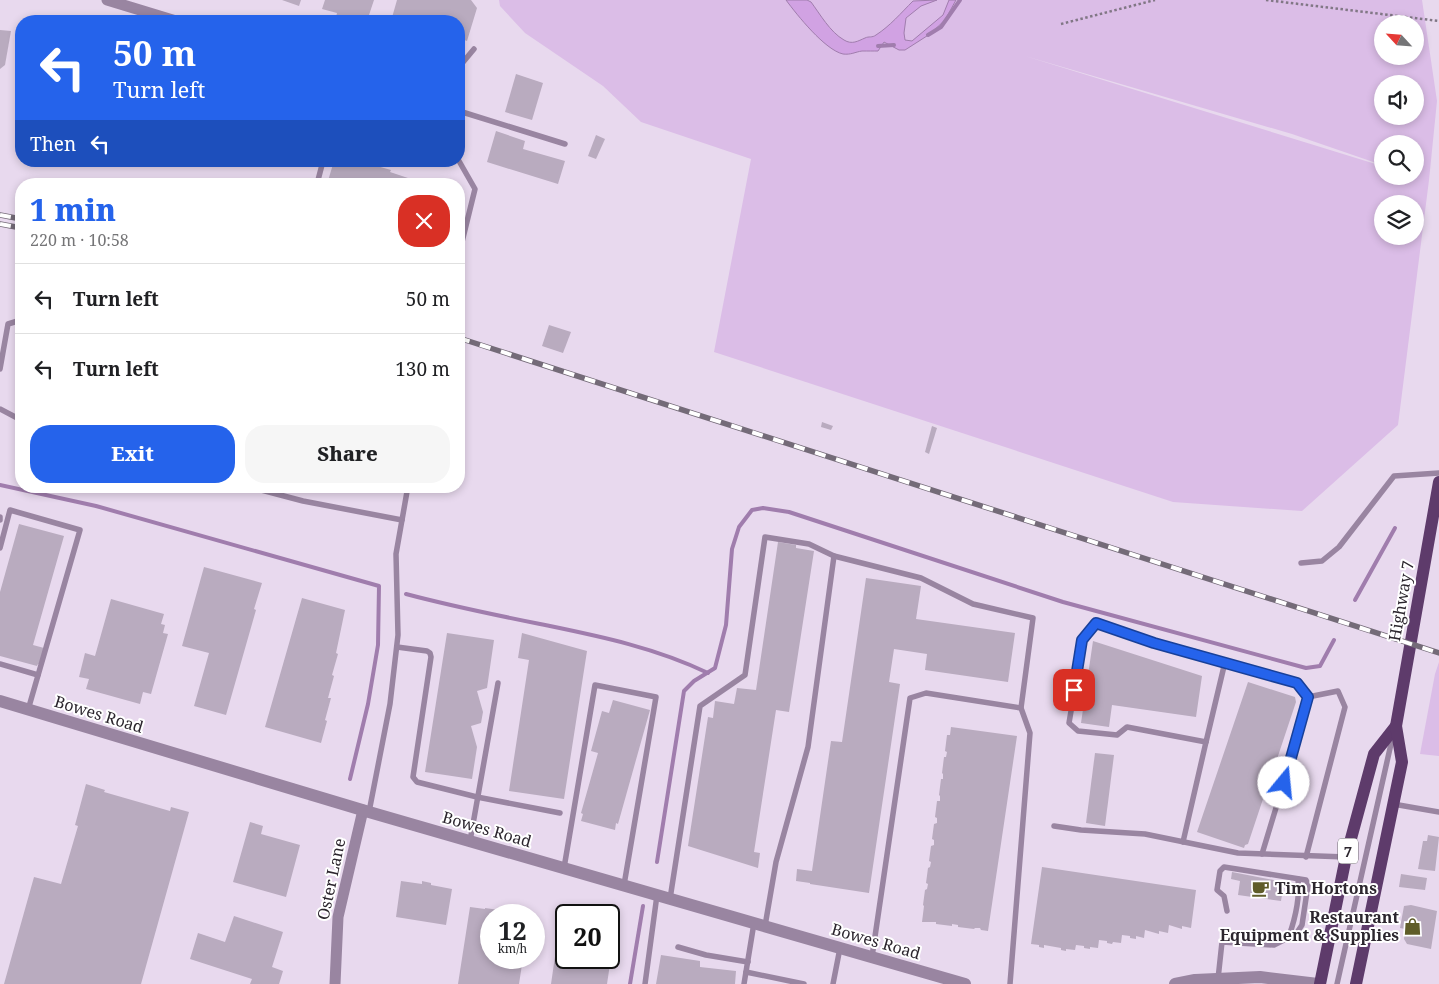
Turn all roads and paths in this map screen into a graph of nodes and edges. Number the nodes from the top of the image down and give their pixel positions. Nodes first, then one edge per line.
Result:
1 (107, 0) edge
2 (1155, 0) edge
3 (1266, 0) edge
4 (156, 15) edge
5 (1439, 22) edge
6 (1061, 24) dead end
7 (474, 50) dead end
8 (465, 60) edge
9 (465, 113) edge
10 (565, 144) dead end
11 (463, 167) edge
12 (465, 230) edge
13 (15, 322) edge
14 (0, 369) edge
15 (0, 409) edge
16 (15, 417) edge
17 (1439, 473) edge
18 (1439, 482) edge
19 (273, 493) edge
20 (407, 493) edge
21 (402, 520) junction
22 (0, 548) edge
23 (834, 556) junction
24 (1300, 563) dead end
25 (397, 647) junction
26 (1225, 662) junction
27 (0, 664) edge
28 (38, 675) junction
29 (498, 683) dead end
30 (1308, 697) junction
31 (0, 701) edge
32 (1021, 708) junction
33 (28, 710) junction
34 (1396, 726) junction
35 (1206, 742) junction
36 (477, 797) junction
37 (1393, 804) junction
38 (366, 811) junction
39 (1439, 812) edge
40 (560, 813) dead end
41 (1054, 826) dead end
42 (470, 841) junction
43 (1183, 842) junction
44 (1262, 854) junction
45 (1306, 857) junction
46 (1346, 857) junction
47 (564, 868) junction
48 (1298, 879) junction
49 (624, 886) junction
50 (664, 897) junction
51 (1228, 911) dead end
52 (760, 925) junction
53 (1289, 936) junction
54 (678, 947) dead end
55 (840, 948) junction
56 (872, 957) junction
57 (748, 962) junction
58 (746, 972) junction
59 (1218, 979) junction
60 (1204, 982) edge
61 (335, 984) edge
62 (645, 984) edge
63 (744, 984) edge
64 (804, 984) edge
65 (833, 984) edge
66 (966, 984) edge
67 (1010, 984) edge
68 (1175, 984) edge
69 (1319, 984) edge
70 (1337, 984) edge
71 (1356, 984) edge

1 - 4 street
2 - 6 path
3 - 5 path
7 - 8 lane
9 - 10 lane
11 - 12 lane
13 - 14 lane
15 - 16 lane
17 - 24 lane
18 - 34 main road, Highway 7 / 7
19 - 21 lane
20 - 21 lane
21 - 25 lane
22 - 28 lane
23 - 32 lane
23 - 50 lane
23 - 52 lane
25 - 36 lane
25 - 38 lane
26 - 30 lane
26 - 35 lane
26 - 35 lane
27 - 28 lane
28 - 33 lane
29 - 36 lane
30 - 44 lane
30 - 45 lane
31 - 33 street, Bowes Road
32 - 56 lane
32 - 67 lane
33 - 38 street, Bowes Road
34 - 37 main road, Highway 7 / 7
34 - 46 main road, Highway 7 / 7
34 - 70 lane
35 - 43 lane
36 - 40 lane
36 - 42 lane
37 - 39 lane
37 - 71 main road, Highway 7 / 7
38 - 42 street, Bowes Road
38 - 61 street, Oster Lane
41 - 43 lane
42 - 47 street, Bowes Road
43 - 44 lane
44 - 45 lane
45 - 46 lane
46 - 69 main road, Highway 7 / 7
47 - 49 street, Bowes Road
47 - 49 lane
48 - 51 lane
48 - 53 lane
48 - 53 lane
49 - 50 street, Bowes Road
50 - 52 street, Bowes Road
50 - 62 lane
52 - 55 street, Bowes Road
52 - 57 lane
53 - 59 lane
54 - 57 lane
55 - 56 street, Bowes Road
55 - 65 lane
56 - 66 street, Bowes Road
57 - 58 lane
58 - 63 lane
58 - 64 lane
59 - 60 street
59 - 69 street
60 - 68 street

